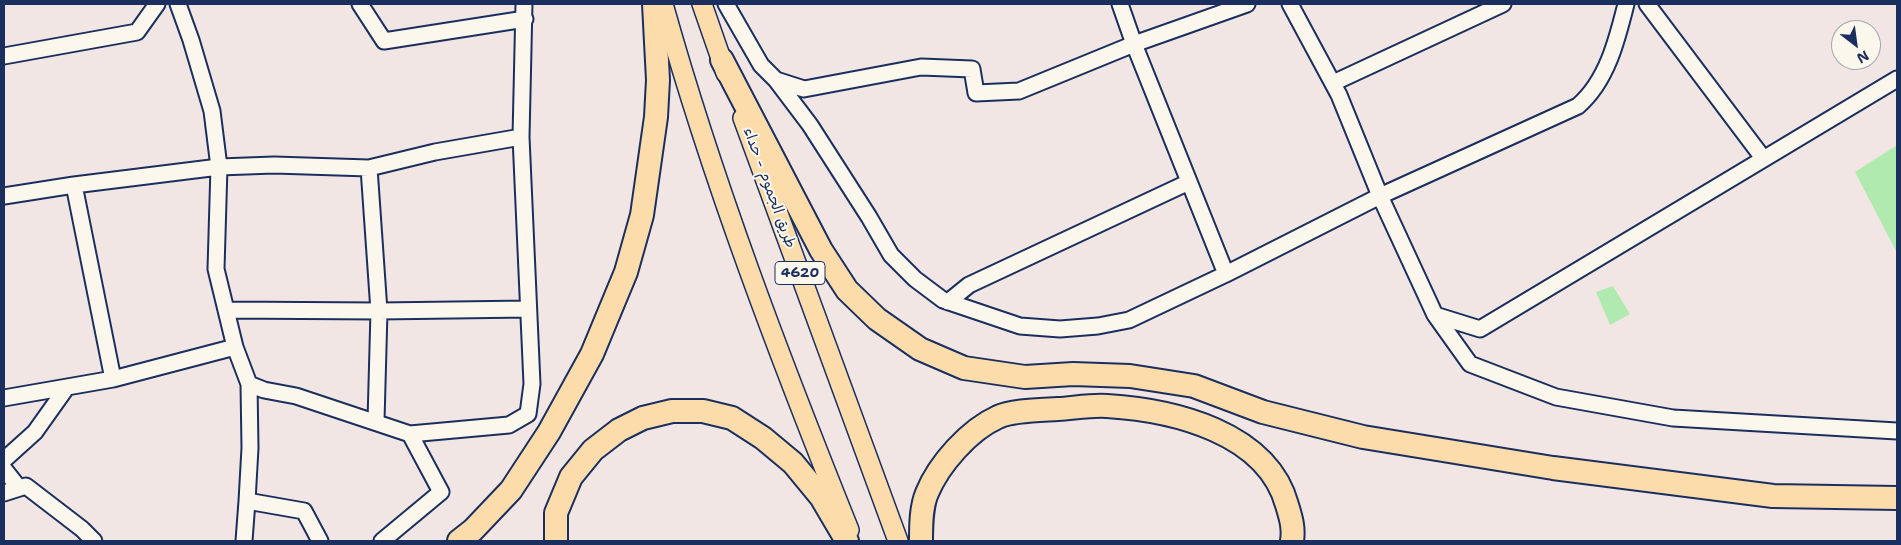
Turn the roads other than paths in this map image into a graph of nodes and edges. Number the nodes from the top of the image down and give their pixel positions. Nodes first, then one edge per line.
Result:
1 (156, 4) edge
2 (178, 4) edge
3 (360, 4) edge
4 (654, 4) edge
5 (662, 4) edge
6 (702, 4) edge
7 (726, 4) edge
8 (1120, 4) edge
9 (1247, 4) edge
10 (1290, 4) edge
11 (1503, 4) edge
12 (1626, 4) edge
13 (1647, 4) edge
14 (524, 11) edge
15 (1134, 44) junction
16 (4, 56) edge
17 (722, 60) junction
18 (1897, 79) edge
19 (776, 80) junction
20 (1333, 83) junction
21 (521, 137) junction
22 (1763, 158) junction
23 (219, 167) junction
24 (369, 168) junction
25 (1189, 182) junction
26 (74, 185) junction
27 (4, 196) edge
28 (1380, 196) junction
29 (1226, 274) junction
30 (948, 302) junction
31 (528, 309) junction
32 (226, 310) junction
33 (379, 312) junction
34 (1435, 315) junction
35 (235, 347) junction
36 (113, 378) junction
37 (249, 384) junction
38 (67, 387) junction
39 (4, 398) edge
40 (376, 421) junction
41 (1897, 431) edge
42 (410, 434) junction
43 (4, 460) edge
44 (4, 470) edge
45 (19, 488) junction
46 (4, 493) edge
47 (1897, 498) edge
48 (248, 500) junction
49 (94, 541) edge
50 (244, 541) edge
51 (320, 541) edge
52 (382, 541) edge
53 (459, 541) edge
54 (556, 541) edge
55 (847, 541) edge
56 (854, 541) edge
57 (898, 541) edge
58 (921, 541) edge
59 (1292, 541) edge

1 - 16 street
2 - 23 street
3 - 14 street
4 - 53 highway
5 - 56 main road, 4620
6 - 17 main road, طريق الجموم - حداء / 4620
7 - 19 street
8 - 15 street
9 - 15 street
10 - 20 street
11 - 20 street
12 - 28 street
13 - 22 street
14 - 21 street
15 - 19 street
15 - 25 street
17 - 47 highway
17 - 57 main road, طريق الجموم - حداء / 4620
18 - 22 street
19 - 30 street
20 - 28 street
21 - 24 street
21 - 31 street
22 - 34 street
23 - 24 street
23 - 26 street
23 - 32 street
24 - 33 street
25 - 29 street
25 - 30 street
26 - 27 street
26 - 36 street
28 - 29 street
28 - 34 street
29 - 30 street
31 - 33 street
31 - 42 street
32 - 33 street
32 - 35 street
33 - 40 street
34 - 41 street
35 - 36 street
35 - 37 street
36 - 38 street
37 - 40 street
37 - 48 street
38 - 39 street
38 - 43 street
40 - 42 street
42 - 52 street
44 - 45 street
45 - 46 street
45 - 49 street
48 - 50 street
48 - 51 street
54 - 55 highway
58 - 59 highway

